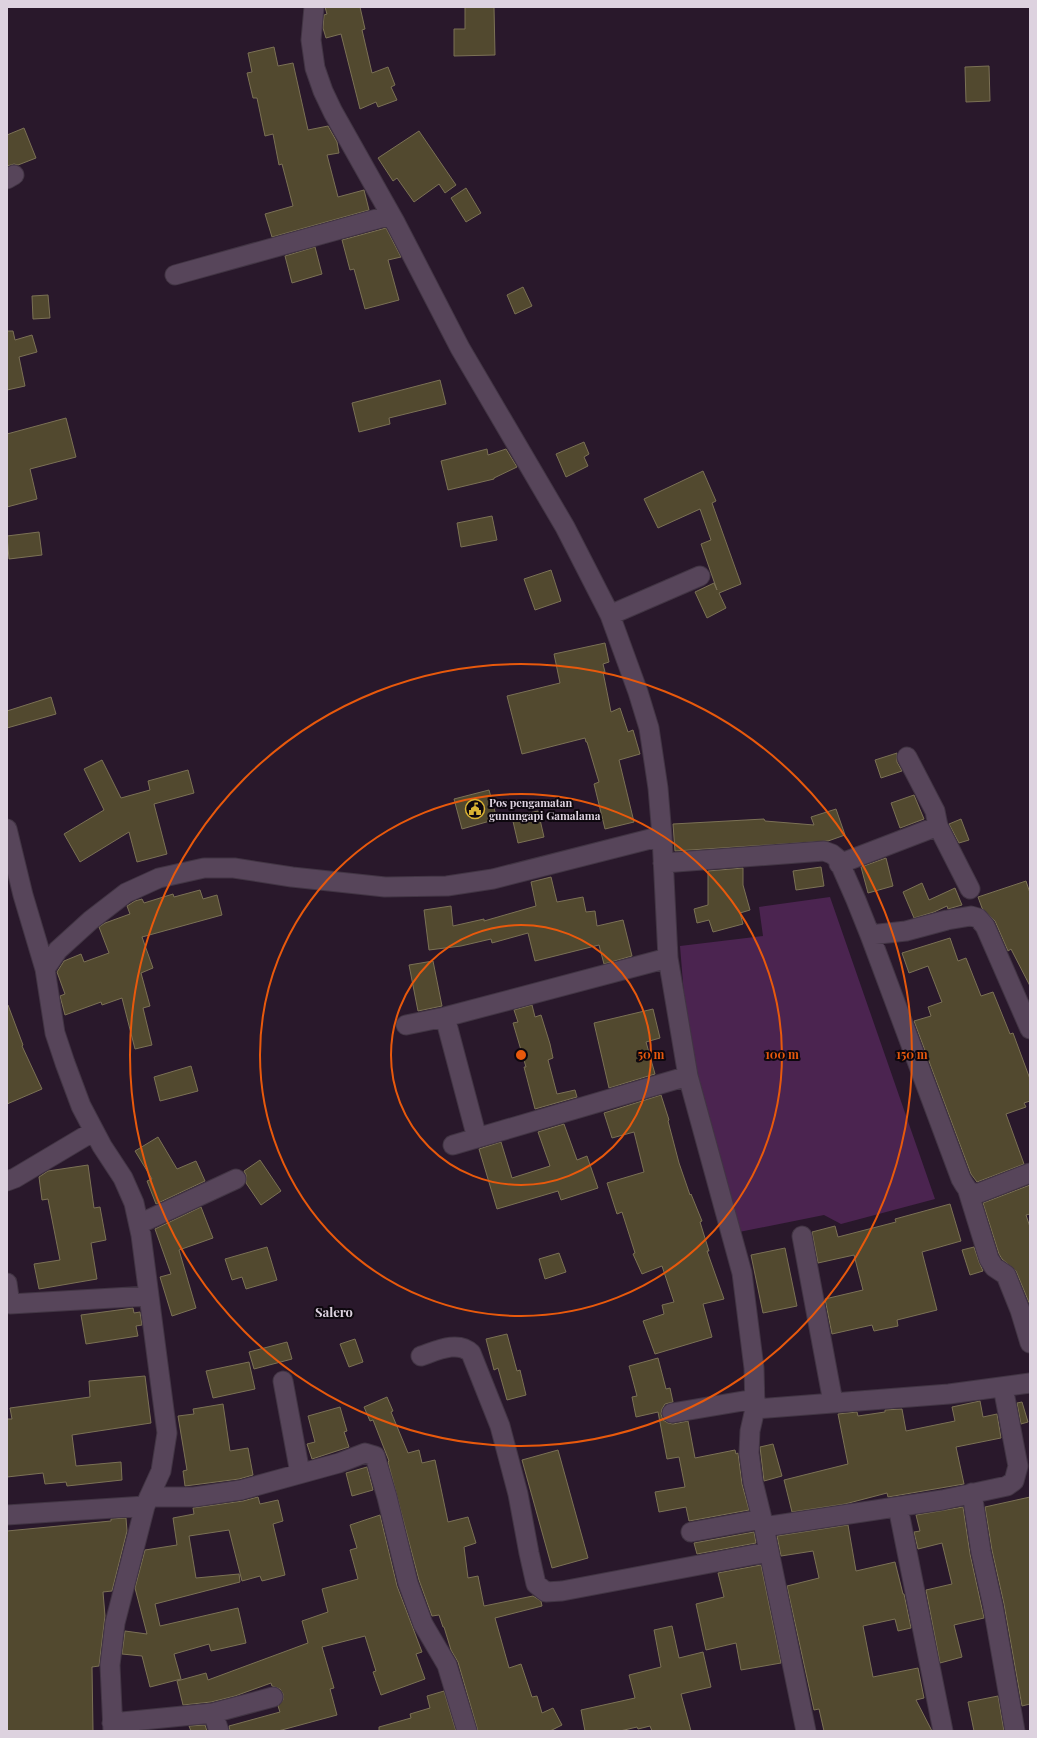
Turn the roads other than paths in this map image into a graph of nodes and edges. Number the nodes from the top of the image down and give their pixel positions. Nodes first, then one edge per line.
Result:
1 (314, 7) edge
2 (391, 215) junction
3 (175, 275) dead end
4 (700, 576) dead end
5 (610, 614) junction
6 (907, 756) dead end
7 (938, 826) junction
8 (7, 829) edge
9 (662, 836) junction
10 (663, 863) junction
11 (839, 864) junction
12 (970, 890) dead end
13 (870, 935) junction
14 (668, 958) junction
15 (45, 969) junction
16 (444, 1016) junction
17 (406, 1025) dead end
18 (1030, 1029) edge
19 (688, 1076) junction
20 (94, 1131) junction
21 (478, 1138) junction
22 (453, 1145) dead end
23 (1030, 1173) edge
24 (236, 1179) dead end
25 (7, 1181) edge
26 (968, 1191) junction
27 (139, 1224) junction
28 (802, 1236) dead end
29 (7, 1283) edge
30 (148, 1296) junction
31 (1030, 1343) edge
32 (421, 1356) dead end
33 (283, 1381) dead end
34 (1030, 1383) edge
35 (1003, 1387) junction
36 (833, 1402) junction
37 (755, 1404) junction
38 (672, 1413) dead end
39 (300, 1473) junction
40 (972, 1493) junction
41 (147, 1502) junction
42 (898, 1507) junction
43 (7, 1515) edge
44 (763, 1523) junction
45 (691, 1532) dead end
46 (768, 1552) junction
47 (273, 1697) dead end
48 (213, 1713) junction
49 (113, 1727) edge
50 (219, 1731) edge
51 (467, 1731) edge
52 (806, 1731) edge
53 (943, 1731) edge
54 (1015, 1731) edge

1 - 2 street
2 - 3 street
2 - 5 street
4 - 5 street
5 - 9 street
6 - 7 street
7 - 11 street
7 - 12 street
8 - 15 street
9 - 10 street
9 - 15 street
10 - 11 street
10 - 14 street
11 - 13 street
13 - 18 street
13 - 26 street
14 - 16 street
14 - 19 street
15 - 20 street
16 - 17 street
16 - 21 street
19 - 21 street
19 - 37 street
20 - 25 street
20 - 27 street
21 - 22 street
23 - 26 street
24 - 27 street
26 - 31 street
27 - 30 street
28 - 36 street
29 - 30 street
30 - 41 street
32 - 46 street
33 - 39 street
34 - 35 street
35 - 36 street
35 - 40 street
36 - 37 street
37 - 38 street
37 - 44 street
39 - 41 street
39 - 51 street
40 - 42 street
40 - 54 street
41 - 43 street
41 - 49 street
42 - 44 street
42 - 53 street
44 - 45 street
44 - 46 street
46 - 52 street
47 - 48 street
48 - 49 street
48 - 50 street

